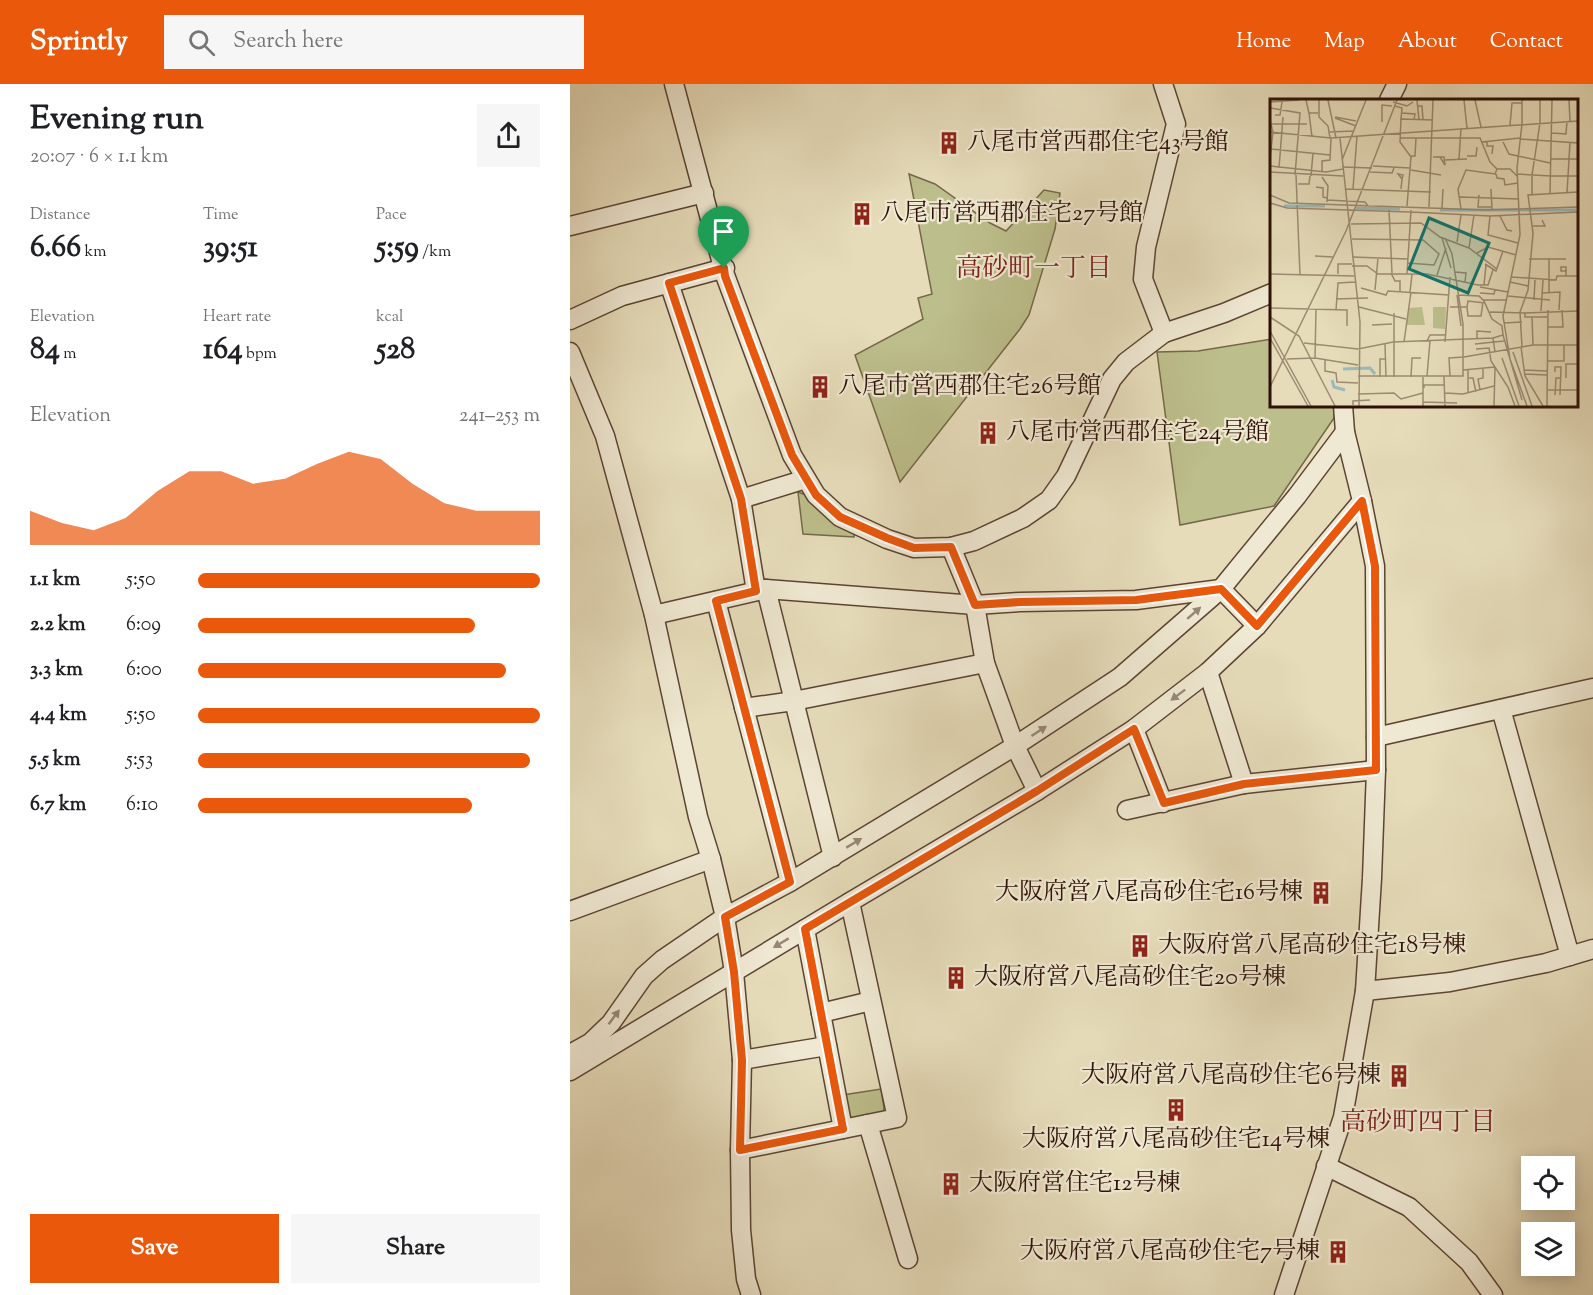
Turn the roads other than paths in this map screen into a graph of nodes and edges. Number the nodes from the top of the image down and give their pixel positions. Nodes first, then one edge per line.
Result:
1 (674, 84) edge
2 (1163, 84) edge
3 (1397, 84) edge
4 (1390, 99) edge
5 (704, 193) junction
6 (570, 226) edge
7 (724, 268) junction
8 (669, 283) junction
9 (1270, 294) edge
10 (570, 320) edge
11 (1164, 333) junction
12 (570, 352) edge
13 (1343, 406) edge
14 (1345, 432) junction
15 (806, 479) junction
16 (741, 499) junction
17 (1362, 501) junction
18 (951, 547) junction
19 (1221, 589) junction
20 (761, 590) junction
21 (716, 601) junction
22 (975, 605) junction
23 (654, 615) junction
24 (1257, 626) junction
25 (985, 663) junction
26 (1208, 672) junction
27 (1593, 688) edge
28 (794, 701) junction
29 (744, 708) junction
30 (1501, 709) junction
31 (1134, 729) junction
32 (1376, 737) junction
33 (1015, 746) junction
34 (1376, 770) junction
35 (1244, 784) junction
36 (1037, 791) junction
37 (1164, 803) junction
38 (1127, 810) dead end
39 (833, 857) junction
40 (711, 859) junction
41 (790, 882) junction
42 (850, 902) junction
43 (570, 911) edge
44 (725, 917) junction
45 (805, 929) junction
46 (1593, 950) edge
47 (1570, 956) junction
48 (734, 972) junction
49 (1365, 991) junction
50 (871, 1001) junction
51 (820, 1013) junction
52 (827, 1046) junction
53 (570, 1054) edge
54 (742, 1060) junction
55 (570, 1071) edge
56 (868, 1124) junction
57 (843, 1129) junction
58 (740, 1150) junction
59 (1326, 1166) junction
60 (908, 1259) dead end
61 (751, 1295) edge
62 (1284, 1295) edge
63 (1493, 1295) edge

1 - 5 street
2 - 11 street
3 - 4 street
5 - 6 street
5 - 7 street
7 - 8 street
7 - 15 street
8 - 10 street
8 - 16 street
9 - 11 street
11 - 18 street
12 - 23 street
13 - 14 street
14 - 17 street
14 - 19 street
15 - 16 street
15 - 18 street
16 - 20 street
17 - 24 street
17 - 32 street
18 - 22 street
19 - 22 street
19 - 24 street
33 -> 19 street
20 - 21 street
20 - 22 street
20 - 28 street
21 - 23 street
21 - 29 street
22 - 25 street
23 - 40 street
24 - 26 street
25 - 28 street
25 - 33 street
26 -> 31 street
26 - 35 street
27 - 30 street
28 - 29 street
28 - 39 street
29 - 41 street
30 - 32 street
30 - 47 street
31 - 36 street
31 - 37 street
32 - 34 street
33 - 36 street
39 -> 33 street
34 - 35 street
34 - 49 street
35 - 37 street
36 - 42 street
37 - 38 street
39 - 41 street
40 - 43 street
40 - 44 street
41 - 44 street
42 - 45 street
42 - 50 street
44 - 48 street
53 -> 44 street
45 -> 48 street
45 - 51 street
46 - 47 street
47 - 49 street
48 - 54 street
48 - 55 street
49 - 59 street
50 - 51 street
50 - 56 street
51 - 52 street
52 - 54 street
52 - 57 street
54 - 58 street
56 - 57 street
56 - 60 street
57 - 58 street
58 - 61 street
59 - 62 street
59 - 63 street

